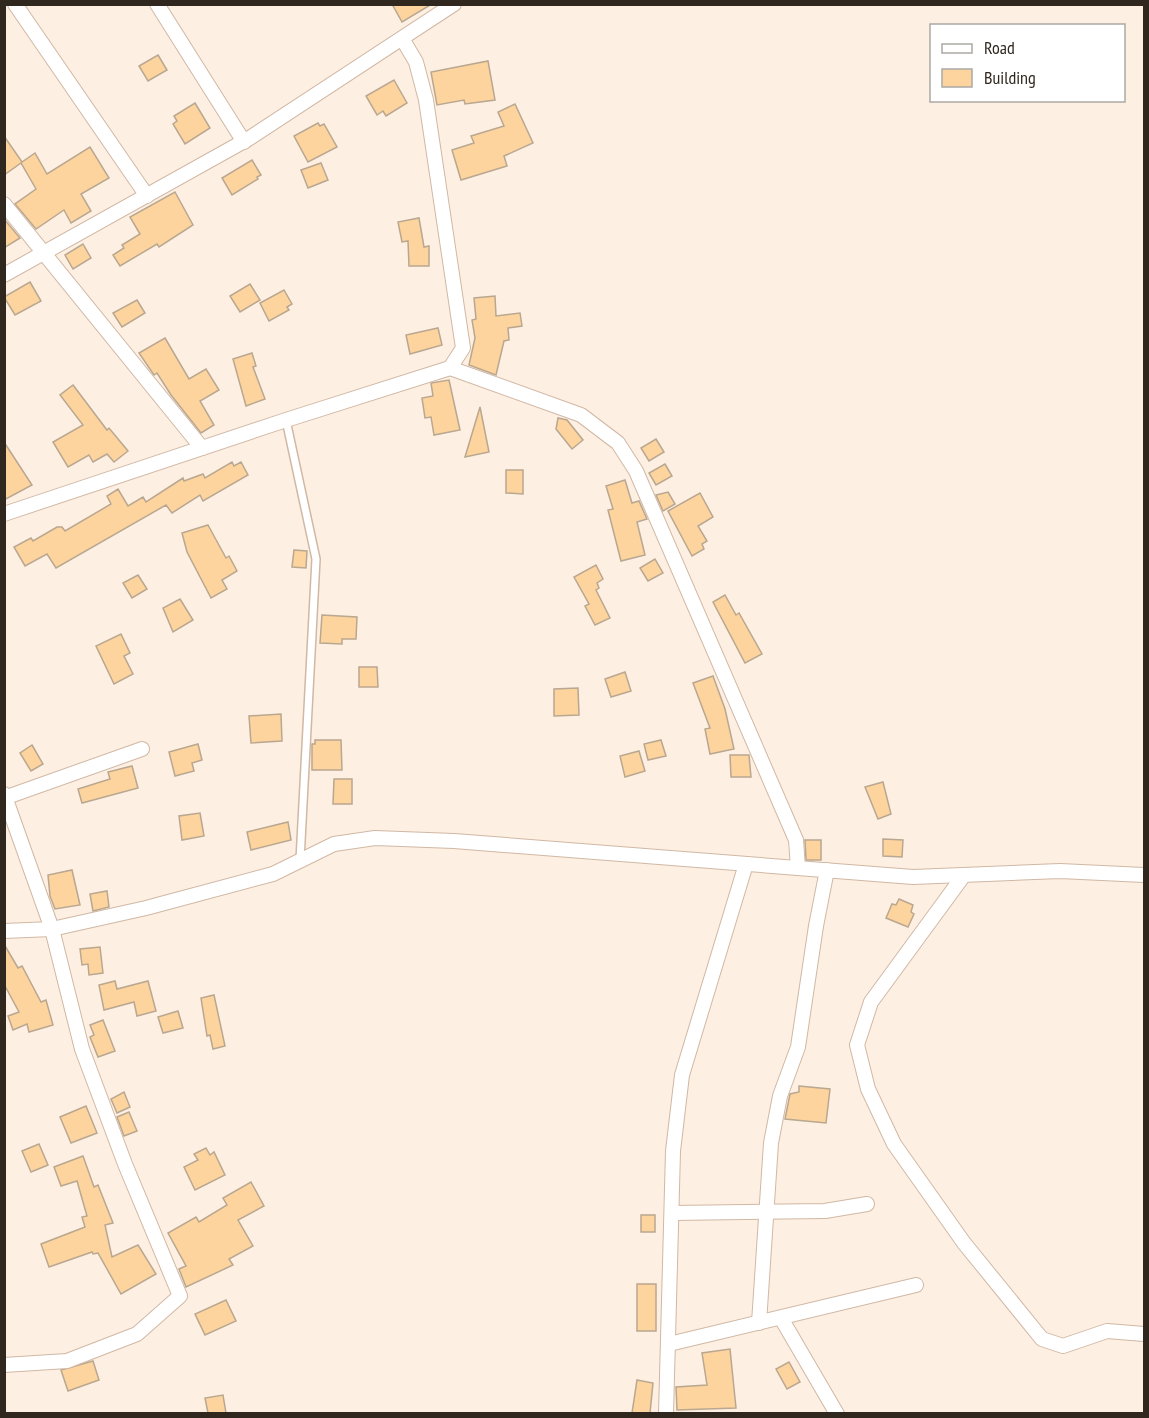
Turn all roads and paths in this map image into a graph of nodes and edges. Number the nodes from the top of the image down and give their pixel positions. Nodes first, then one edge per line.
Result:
1 (15, 4) edge
2 (157, 4) edge
3 (454, 4) edge
4 (403, 40) junction
5 (244, 142) junction
6 (147, 196) junction
7 (4, 204) edge
8 (44, 253) junction
9 (4, 275) edge
10 (450, 368) junction
11 (286, 420) junction
12 (202, 448) junction
13 (4, 514) edge
14 (142, 749) dead end
15 (5, 796) edge
16 (300, 861) junction
17 (746, 864) junction
18 (798, 868) junction
19 (827, 870) junction
20 (964, 875) junction
21 (1144, 875) edge
22 (52, 929) junction
23 (4, 931) edge
24 (867, 1204) dead end
25 (765, 1211) junction
26 (672, 1213) junction
27 (916, 1285) dead end
28 (781, 1318) junction
29 (759, 1323) junction
30 (1144, 1334) edge
31 (669, 1344) junction
32 (4, 1365) edge
33 (666, 1413) edge
34 (837, 1413) edge

1 - 6 street
2 - 5 street
3 - 4 street
4 - 5 street
4 - 10 street
5 - 6 street
6 - 8 street
7 - 8 street
8 - 9 street
8 - 12 street
10 - 11 street
10 - 18 street
11 - 12 street
11 - 16 lane
12 - 13 street
14 - 15 street
15 - 22 street
16 - 17 street
16 - 22 street
17 - 18 street
17 - 26 street
18 - 19 street
19 - 20 street
19 - 25 street
20 - 21 street
20 - 30 street
22 - 23 street
22 - 32 street
24 - 25 street
25 - 26 street
25 - 29 street
26 - 31 street
27 - 28 street
28 - 29 street
28 - 34 street
29 - 31 street
31 - 33 street

